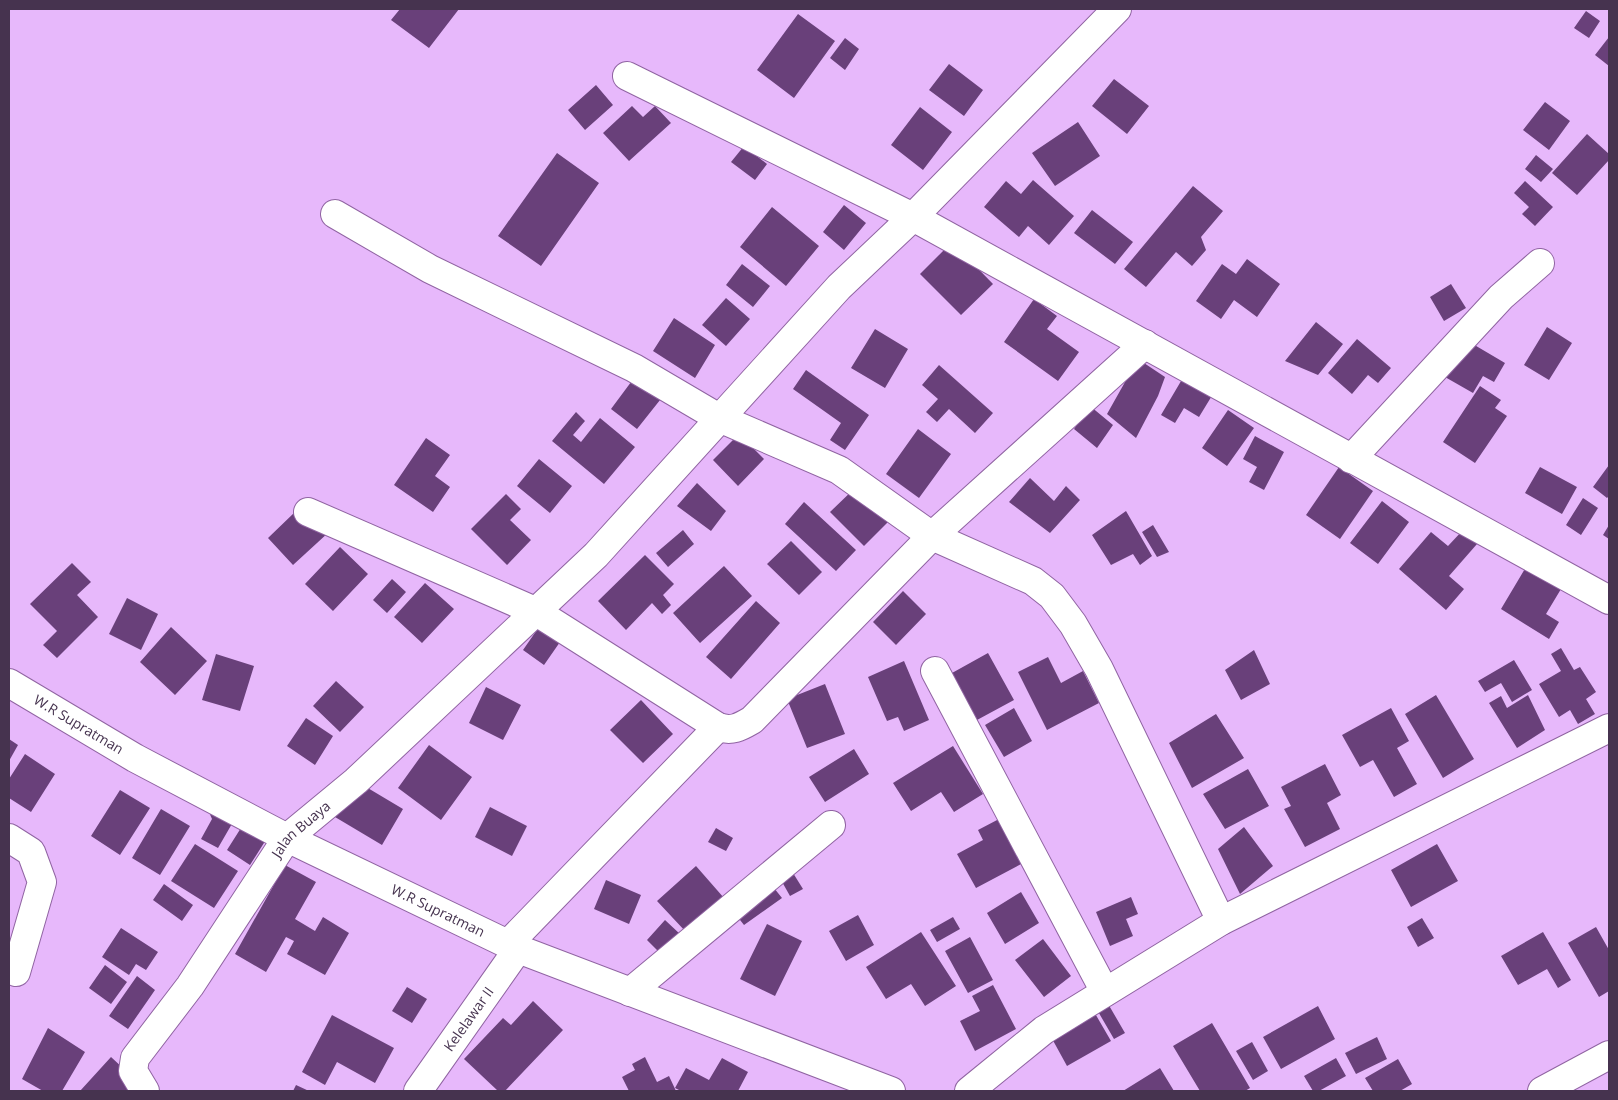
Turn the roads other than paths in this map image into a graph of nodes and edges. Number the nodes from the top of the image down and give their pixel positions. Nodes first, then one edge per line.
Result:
1 (1117, 9) edge
2 (627, 76) dead end
3 (334, 214) dead end
4 (913, 216) junction
5 (1540, 264) dead end
6 (1145, 344) junction
7 (719, 418) junction
8 (1352, 459) junction
9 (308, 512) dead end
10 (932, 536) junction
11 (1609, 600) edge
12 (535, 611) junction
13 (935, 671) dead end
14 (9, 683) edge
15 (718, 728) junction
16 (1609, 728) edge
17 (831, 825) dead end
18 (9, 838) edge
19 (287, 838) junction
20 (1221, 921) junction
21 (513, 946) junction
22 (16, 972) dead end
23 (630, 992) junction
24 (1105, 992) junction
25 (1609, 1055) edge
26 (145, 1091) edge
27 (418, 1091) edge
28 (891, 1091) edge
29 (969, 1091) edge
30 (1542, 1091) edge

1 - 4 street, Jalan Buaya
2 - 4 street
3 - 7 street
4 - 6 street
4 - 7 street, Jalan Buaya
5 - 8 street
6 - 8 street
6 - 10 street
7 - 10 street
7 - 12 street, Jalan Buaya
8 - 11 street
9 - 12 street
10 - 15 street
10 - 20 street
12 - 15 street
12 - 19 street, Jalan Buaya
13 - 24 street
14 - 19 street, W.R Supratman
15 - 21 street, Kelelawar II
16 - 20 street
17 - 23 street
18 - 22 street
19 - 21 street, W.R Supratman
19 - 26 street, Jalan Buaya
20 - 24 street
21 - 23 street, W.R Supratman
21 - 27 street, Kelelawar II
23 - 28 street, W.R Supratman
24 - 29 street
25 - 30 street

